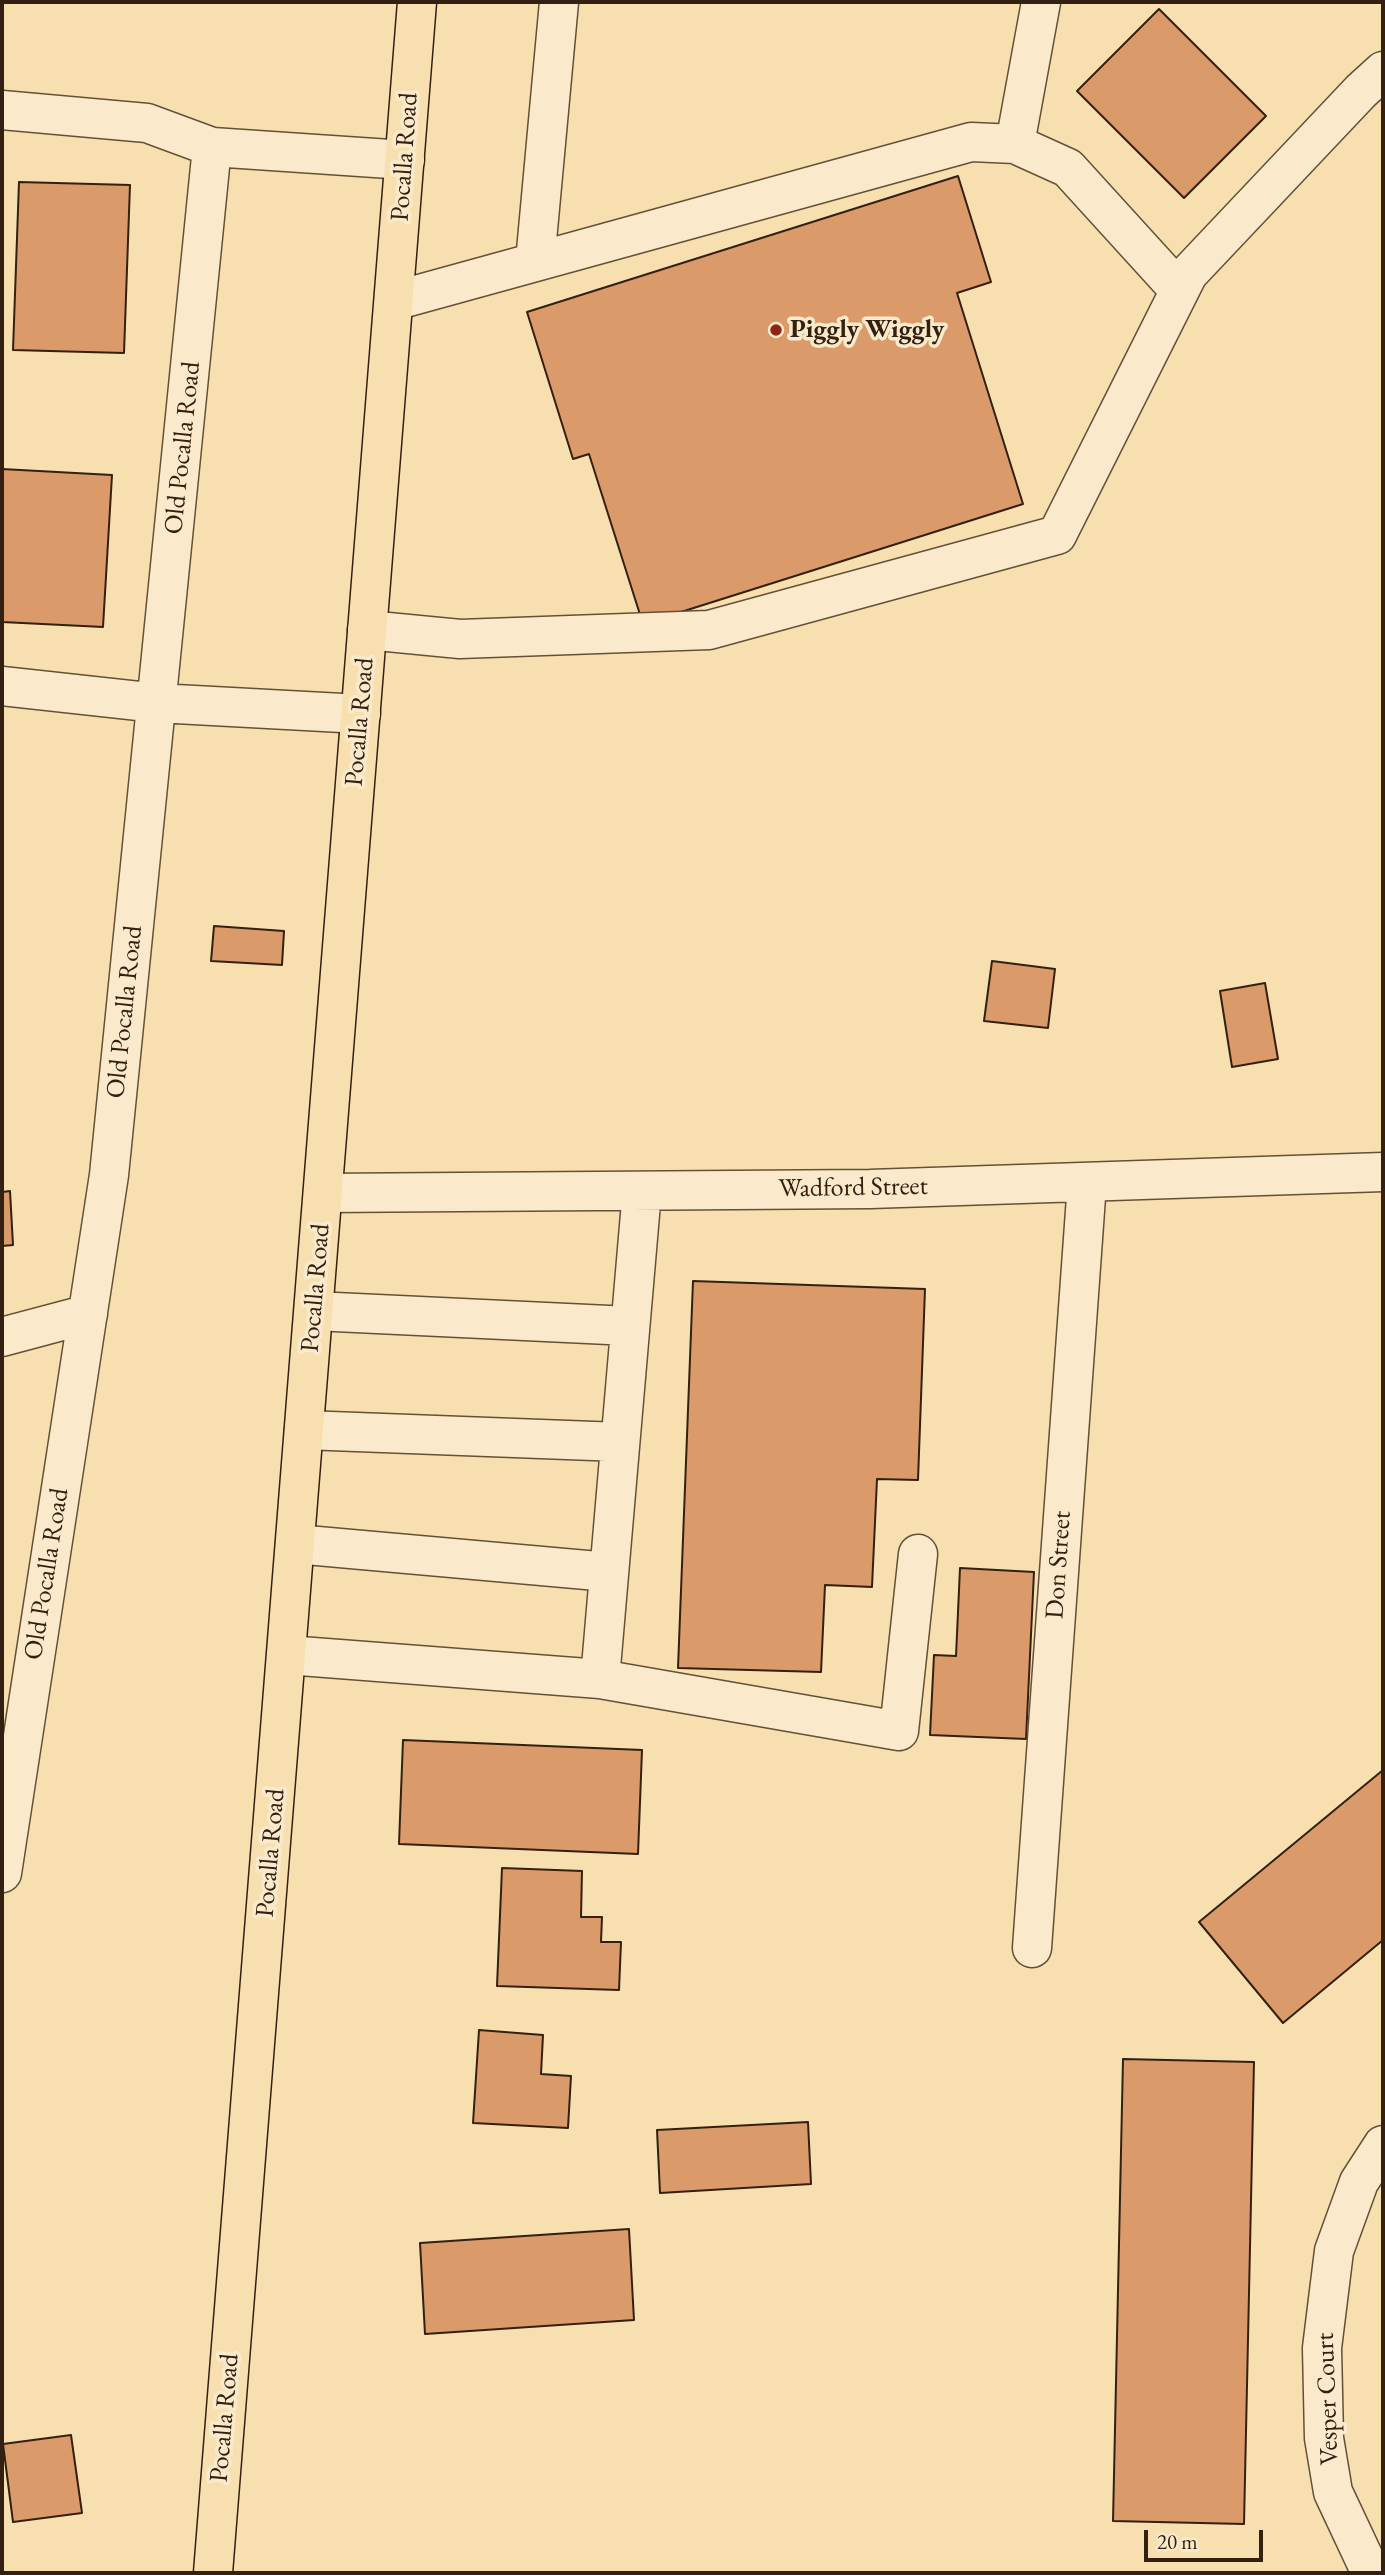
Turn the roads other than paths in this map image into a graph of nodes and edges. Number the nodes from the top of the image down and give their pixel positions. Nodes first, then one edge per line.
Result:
1 (417, 2) edge
2 (559, 2) edge
3 (1041, 2) edge
4 (1383, 71) edge
5 (2, 110) edge
6 (1015, 144) junction
7 (212, 147) junction
8 (405, 160) junction
9 (535, 262) junction
10 (1179, 290) junction
11 (394, 301) junction
12 (367, 631) junction
13 (2, 686) edge
14 (157, 703) junction
15 (361, 714) junction
16 (1383, 1172) edge
17 (1087, 1183) junction
18 (642, 1191) junction
19 (323, 1193) junction
20 (314, 1311) junction
21 (88, 1314) junction
22 (630, 1326) junction
23 (2, 1337) edge
24 (304, 1430) junction
25 (620, 1442) junction
26 (295, 1544) junction
27 (918, 1554) dead end
28 (609, 1572) junction
29 (287, 1655) junction
30 (600, 1679) junction
31 (2, 1873) edge
32 (1032, 1948) dead end
33 (1383, 2145) edge
34 (213, 2573) edge
35 (1371, 2573) edge

1 - 8 main road, Pocalla Road
2 - 9 street
3 - 6 street
4 - 10 street
5 - 7 street
6 - 9 street
6 - 10 street
7 - 8 street
7 - 14 street, Old Pocalla Road
8 - 11 main road, Pocalla Road
9 - 11 street
10 - 12 street
11 - 12 main road, Pocalla Road
12 - 15 main road, Pocalla Road
13 - 14 street
14 - 15 street
14 - 21 street, Old Pocalla Road
15 - 19 main road, Pocalla Road
16 - 17 street, Wadford Street
17 - 18 street, Wadford Street
17 - 32 street, Don Street
18 - 19 street, Wadford Street
18 - 22 street
19 - 20 main road, Pocalla Road
20 - 22 street
20 - 24 main road, Pocalla Road
21 - 23 street
21 - 31 street, Old Pocalla Road
22 - 25 street
24 - 25 street
24 - 26 main road, Pocalla Road
25 - 28 street
26 - 28 street
26 - 29 main road, Pocalla Road
27 - 30 street
28 - 30 street
29 - 30 street
29 - 34 main road, Pocalla Road
33 - 35 street, Vesper Court

